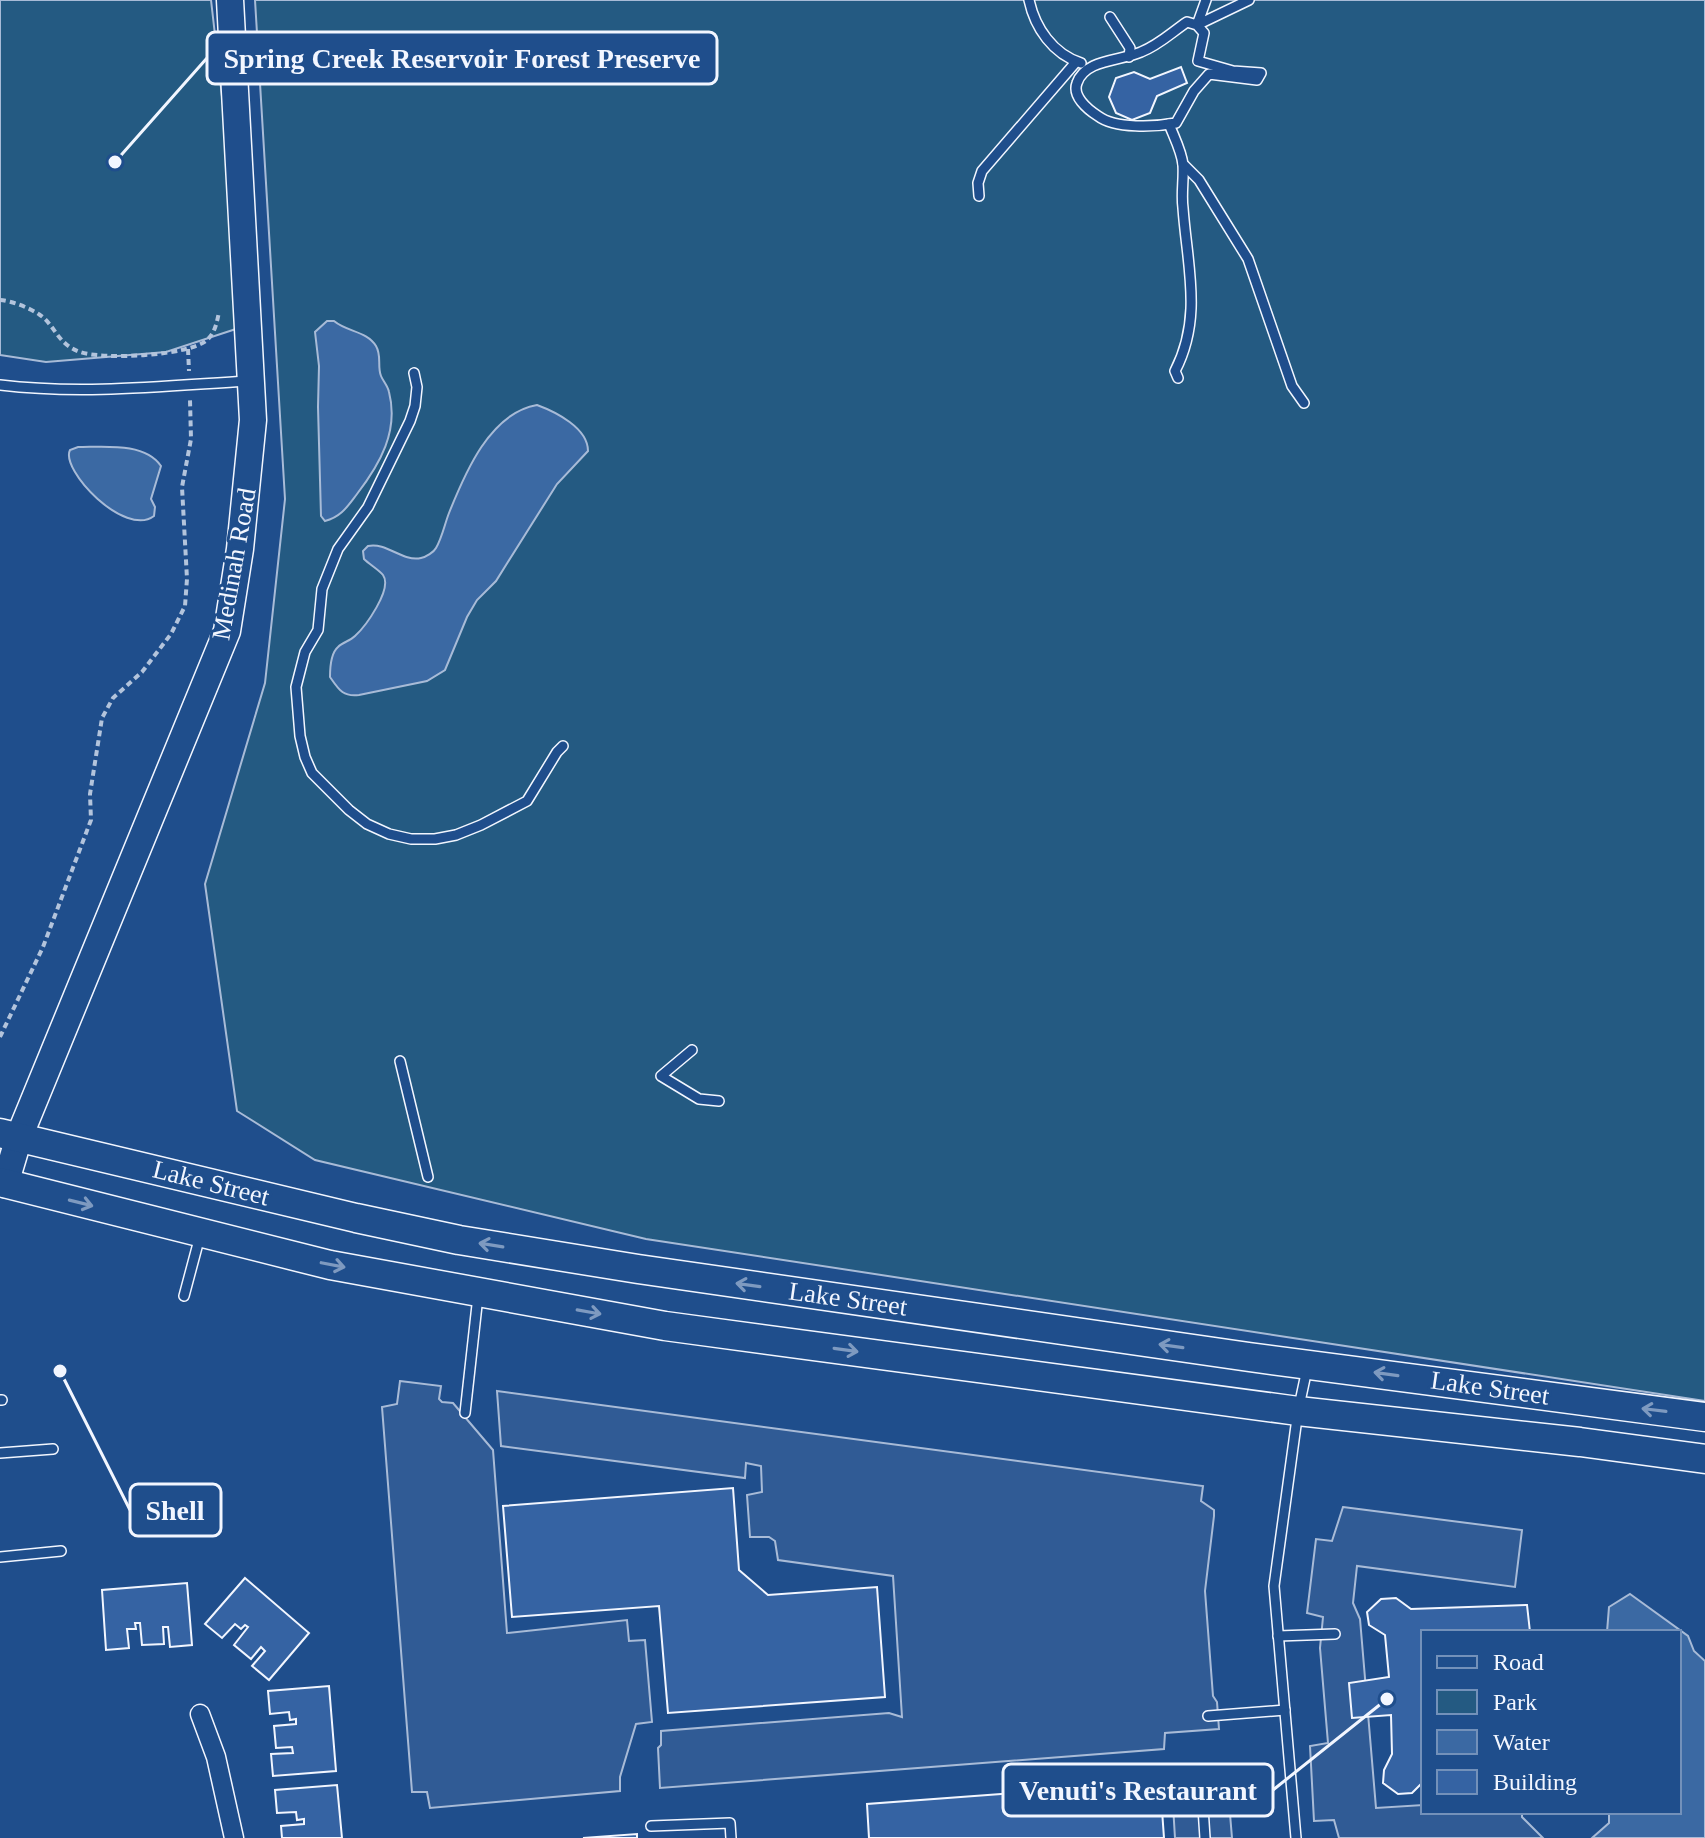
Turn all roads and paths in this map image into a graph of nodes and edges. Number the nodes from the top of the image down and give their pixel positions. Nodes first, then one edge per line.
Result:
1 (230, 0) edge
2 (1206, 0) edge
3 (1249, 0) edge
4 (1027, 1) edge
5 (1110, 17) dead end
6 (1197, 25) junction
7 (1129, 57) junction
8 (1076, 62) junction
9 (1092, 67) junction
10 (1169, 124) junction
11 (1183, 164) junction
12 (979, 196) dead end
13 (0, 300) edge
14 (219, 312) dead end
15 (188, 349) junction
16 (414, 373) dead end
17 (1178, 378) dead end
18 (251, 381) junction
19 (189, 384) junction
20 (0, 385) edge
21 (1304, 403) dead end
22 (563, 746) dead end
23 (0, 1037) edge
24 (692, 1050) dead end
25 (400, 1061) dead end
26 (719, 1101) dead end
27 (10, 1135) edge
28 (428, 1177) dead end
29 (3, 1183) edge
30 (201, 1232) junction
31 (478, 1292) junction
32 (184, 1296) dead end
33 (1308, 1364) junction
34 (1298, 1411) junction
35 (465, 1413) dead end
36 (1705, 1417) edge
37 (53, 1449) dead end
38 (0, 1453) edge
39 (1705, 1459) edge
40 (61, 1551) dead end
41 (0, 1557) edge
42 (1335, 1634) dead end
43 (1278, 1636) junction
44 (1285, 1710) junction
45 (200, 1714) dead end
46 (1208, 1716) dead end
47 (1201, 1777) dead end
48 (651, 1826) dead end
49 (234, 1838) edge
50 (731, 1838) edge
51 (1205, 1838) edge
52 (1296, 1838) edge

1 - 18 main road, Medinah Road
2 - 6 lane
3 - 6 lane
4 - 8 lane
5 - 7 lane
6 - 7 lane
6 - 10 lane
7 - 9 lane
8 - 9 lane
8 - 12 lane
9 - 10 lane
10 - 11 lane
11 - 17 lane
11 - 21 lane
13 - 15 path
14 - 15 path
15 - 19 path
16 - 22 lane
18 - 19 lane
18 - 27 main road, Medinah Road
19 - 20 lane
19 - 23 path
24 - 26 lane
25 - 28 lane
27 - 29 main road, Medinah Road
33 -> 27 main road, Lake Street
29 -> 30 main road, Lake Street
30 -> 31 main road, Lake Street
30 - 32 lane
31 -> 34 main road, Lake Street
31 - 35 lane
33 - 34 lane
36 -> 33 main road, Lake Street
34 - 39 main road, Lake Street
34 - 43 lane
37 - 38 lane
40 - 41 lane
42 - 43 lane
43 - 44 lane
44 - 46 lane
44 - 52 lane
45 - 49 street
47 - 51 lane
48 - 50 lane

